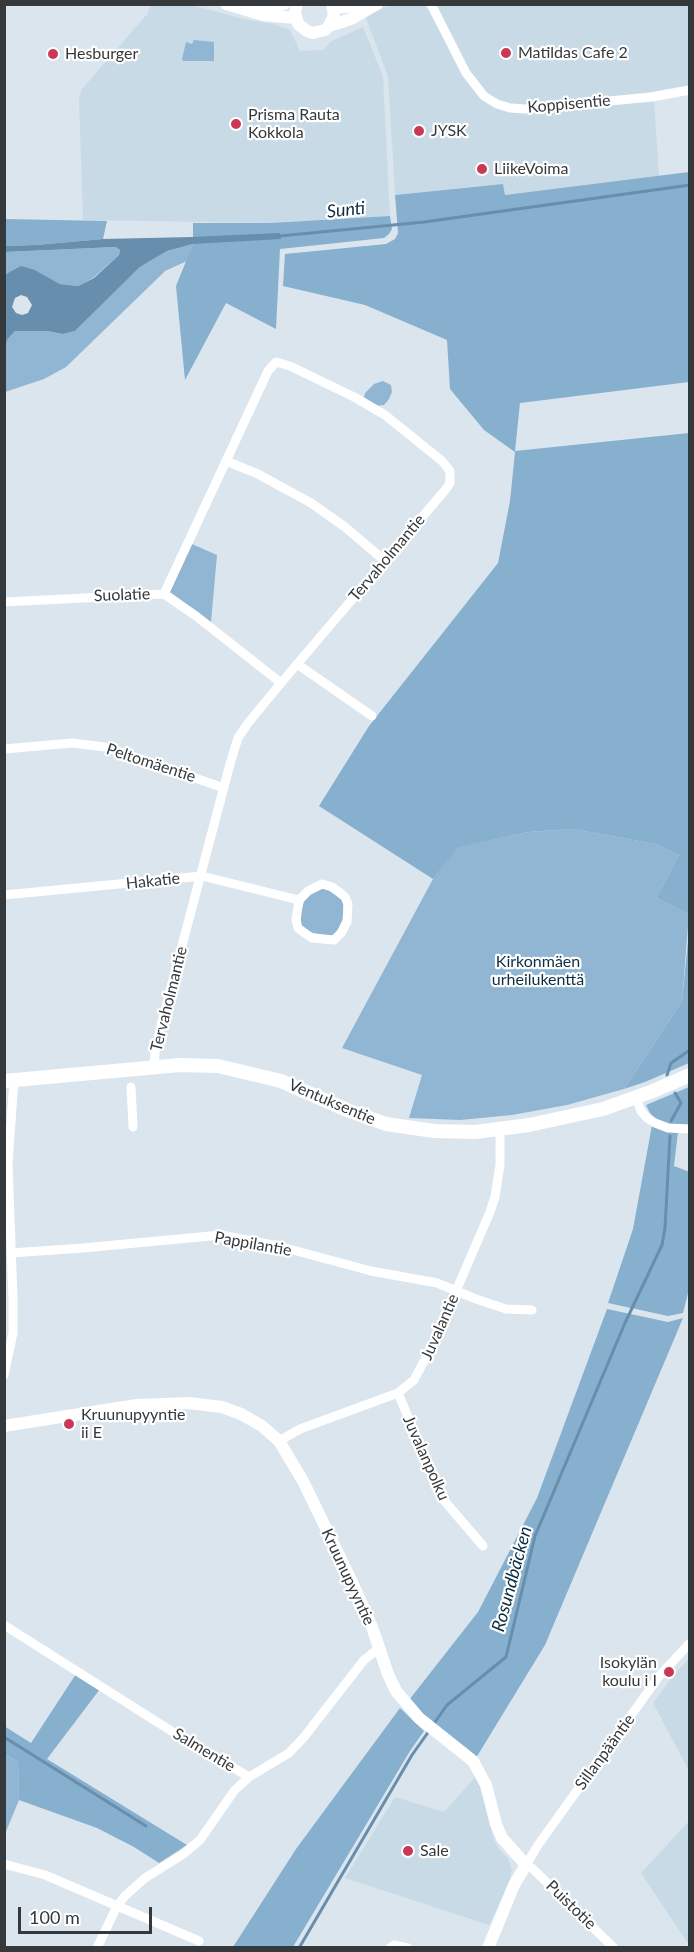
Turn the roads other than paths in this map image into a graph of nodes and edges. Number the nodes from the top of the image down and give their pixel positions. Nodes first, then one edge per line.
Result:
1 (225, 4) edge
2 (284, 4) edge
3 (297, 4) edge
4 (375, 4) edge
5 (431, 4) edge
6 (333, 6) edge
7 (248, 10) junction
8 (295, 18) junction
9 (329, 26) junction
10 (690, 90) edge
11 (226, 461) junction
12 (385, 561) junction
13 (164, 594) junction
14 (4, 602) edge
15 (297, 664) junction
16 (281, 683) junction
17 (372, 716) dead end
18 (4, 749) edge
19 (224, 788) junction
20 (202, 876) junction
21 (4, 895) edge
22 (299, 900) junction
23 (154, 1068) junction
24 (690, 1075) edge
25 (9, 1080) edge
26 (131, 1087) dead end
27 (9, 1098) edge
28 (636, 1098) junction
29 (133, 1127) dead end
30 (690, 1129) edge
31 (500, 1130) junction
32 (11, 1253) junction
33 (455, 1291) junction
34 (532, 1310) dead end
35 (4, 1375) edge
36 (398, 1393) junction
37 (4, 1426) edge
38 (279, 1441) junction
39 (483, 1546) dead end
40 (4, 1625) edge
41 (690, 1643) edge
42 (378, 1649) junction
43 (249, 1777) junction
44 (4, 1864) edge
45 (526, 1865) junction
46 (117, 1906) junction
47 (199, 1941) dead end
48 (97, 1947) edge
49 (390, 1947) edge
50 (408, 1947) edge
51 (488, 1947) edge
52 (614, 1947) edge

1 - 7 street
2 - 7 street
3 - 8 street
4 - 6 street
4 - 9 street
5 - 10 street, Koppisentie
6 - 9 street
7 - 8 street
8 - 9 street
11 - 12 street
11 - 12 street, Tervaholmantie
11 - 13 street, Tervaholmantie
12 - 15 street, Tervaholmantie
13 - 14 street, Suolatie
13 - 16 street, Suolatie
15 - 16 street, Tervaholmantie
15 - 17 street
16 - 19 street, Tervaholmantie
18 - 19 street, Peltomäentie
19 - 20 street, Tervaholmantie
20 - 21 street, Hakatie
20 - 22 street, Hakatie
20 - 23 street, Tervaholmantie
22 - 22 street
23 - 25 main road, Ventuksentie
23 - 31 main road, Ventuksentie
24 - 28 main road, Ventuksentie
25 - 27 street
26 - 29 street
27 - 32 street
28 - 30 street
28 - 31 main road, Ventuksentie
31 - 33 street, Juvalantie
32 - 33 street, Pappilantie
32 - 35 street
33 - 34 street, Pappilantie
33 - 36 street, Juvalantie
36 - 38 street, Juvalantie
36 - 39 street, Juvalanpolku
37 - 38 street, Kruunupyyntie
38 - 42 street, Kruunupyyntie
40 - 43 street, Salmentie
41 - 45 street, Sillanpääntie
42 - 43 street, Salmentie
42 - 45 street, Kruunupyyntie
43 - 46 street
44 - 46 street
45 - 51 street
45 - 52 street, Puistotie
46 - 47 street
46 - 48 street
49 - 50 street

